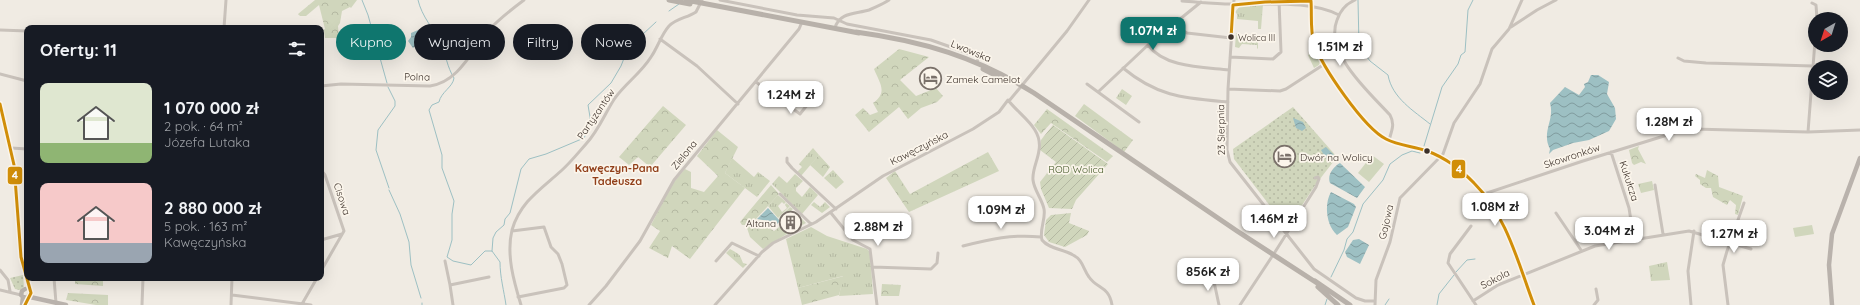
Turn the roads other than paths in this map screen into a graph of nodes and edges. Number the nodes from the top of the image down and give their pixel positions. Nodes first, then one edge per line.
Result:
1 (226, 0) edge
2 (524, 0) edge
3 (669, 0) edge
4 (720, 0) edge
5 (889, 0) edge
6 (1089, 0) edge
7 (1234, 0) edge
8 (1311, 0) edge
9 (1355, 0) edge
10 (1522, 0) edge
11 (1556, 0) edge
12 (684, 1) edge
13 (1182, 1) edge
14 (1279, 1) junction
15 (1201, 2) junction
16 (1316, 2) dead end
17 (700, 3) edge
18 (1812, 3) dead end
19 (1233, 5) junction
20 (1325, 5) dead end
21 (1816, 12) edge
22 (1339, 15) junction
23 (839, 20) junction
24 (802, 22) junction
25 (1172, 24) junction
26 (224, 25) edge
27 (835, 28) junction
28 (1509, 29) junction
29 (0, 30) edge
30 (24, 31) edge
31 (856, 32) junction
32 (1231, 38) junction
33 (660, 39) junction
34 (1148, 45) junction
35 (1230, 57) junction
36 (1678, 58) dead end
37 (977, 62) junction
38 (1323, 65) junction
39 (1808, 66) edge
40 (1123, 68) junction
41 (1229, 70) junction
42 (0, 74) edge
43 (24, 80) edge
44 (756, 82) junction
45 (1087, 84) dead end
46 (324, 86) edge
47 (1021, 87) junction
48 (1228, 89) junction
49 (819, 90) dead end
50 (1098, 92) junction
51 (1810, 100) edge
52 (1008, 101) junction
53 (1228, 102) junction
54 (0, 104) edge
55 (738, 104) junction
56 (1139, 122) dead end
57 (1860, 130) edge
58 (1808, 132) junction
59 (1389, 140) junction
60 (12, 148) junction
61 (24, 149) edge
62 (1611, 152) junction
63 (787, 158) dead end
64 (1440, 158) junction
65 (1860, 158) edge
66 (324, 173) edge
67 (1315, 178) dead end
68 (1655, 185) dead end
69 (780, 194) dead end
70 (1484, 194) junction
71 (1744, 203) dead end
72 (836, 209) junction
73 (1556, 212) dead end
74 (830, 213) junction
75 (810, 224) junction
76 (1471, 226) dead end
77 (512, 231) junction
78 (1694, 231) junction
79 (342, 234) junction
80 (1286, 234) junction
81 (1663, 234) junction
82 (1041, 238) junction
83 (324, 239) edge
84 (1282, 240) junction
85 (1291, 240) junction
86 (1634, 240) junction
87 (1730, 242) junction
88 (963, 246) dead end
89 (1751, 249) dead end
90 (1581, 250) junction
91 (938, 253) dead end
92 (1274, 254) junction
93 (759, 256) junction
94 (716, 261) dead end
95 (445, 262) dead end
96 (324, 266) edge
97 (873, 267) junction
98 (0, 270) edge
99 (24, 270) edge
100 (1522, 274) junction
101 (1306, 276) junction
102 (489, 277) dead end
103 (1213, 277) dead end
104 (25, 281) edge
105 (54, 281) edge
106 (143, 281) edge
107 (232, 281) edge
108 (315, 281) edge
109 (1317, 282) junction
110 (450, 285) junction
111 (1596, 289) dead end
112 (0, 290) edge
113 (10, 291) junction
114 (26, 294) junction
115 (232, 295) junction
116 (518, 297) junction
117 (1473, 301) junction
118 (56, 303) junction
119 (1375, 303) edge
120 (302, 304) junction
121 (24, 305) edge
122 (66, 305) edge
123 (142, 305) edge
124 (231, 305) edge
125 (311, 305) edge
126 (453, 305) edge
127 (521, 305) edge
128 (588, 305) edge
129 (714, 305) edge
130 (877, 305) edge
131 (1112, 305) edge
132 (1219, 305) edge
133 (1240, 305) edge
134 (1338, 305) edge
135 (1350, 305) edge
136 (1476, 305) edge
137 (1534, 305) edge
138 (1594, 305) edge
139 (1691, 305) edge
140 (1728, 305) edge
141 (1832, 305) edge

1 - 26 street
2 - 46 street, Polna
3 - 12 main road, Lwowska
4 - 23 street
5 - 23 street
6 - 47 street, Kawęczyńska
7 - 19 street, 23 Sierpnia
8 - 14 street
8 - 16 street
8 - 38 street
9 - 22 street
10 - 28 street
11 - 28 street
12 - 17 main road, Lwowska
13 - 15 street
14 - 19 street
14 - 35 street
15 - 19 street
15 - 25 street
17 - 24 main road, Lwowska
17 - 33 street, Partyzantów
18 - 21 street
19 - 32 street, 23 Sierpnia
20 - 22 street
22 - 59 street
23 - 27 street
23 - 37 street
24 - 27 main road, Lwowska
24 - 44 street, Zielona
25 - 32 street
25 - 34 street
27 - 31 main road, Lwowska
28 - 64 street, Gajowa
29 - 30 street
31 - 37 main road, Lwowska
31 - 47 main road, Lwowska
32 - 35 street, 23 Sierpnia
33 - 55 street
33 - 77 street, Partyzantów
34 - 40 street
34 - 41 street
35 - 41 street, 23 Sierpnia
36 - 39 street
37 - 47 main road, Lwowska
38 - 48 street
38 - 59 street
40 - 50 street
40 - 53 street
41 - 48 street, 23 Sierpnia
42 - 43 street
44 - 49 street
44 - 55 street, Zielona
45 - 50 street
47 - 52 street, Kawęczyńska
47 - 92 main road, Lwowska
48 - 53 street, 23 Sierpnia
50 - 56 street
51 - 58 street
52 - 72 street, Kawęczyńska
52 - 82 street
53 - 80 street, 23 Sierpnia
54 - 60 street
55 - 128 street, Zielona
57 - 58 street, Skowronków
58 - 62 street, Skowronków
59 - 64 street
60 - 61 street
60 - 99 street
62 - 70 street, Skowronków
62 - 86 street, Kukułcza
63 - 72 street
64 - 70 street
64 - 119 street, Gajowa
65 - 141 street
66 - 79 street, Cisowa
67 - 80 street
68 - 81 street
69 - 75 street
70 - 100 street
71 - 87 street
72 - 74 street, Kawęczyńska
73 - 90 street
74 - 75 street, Kawęczyńska
74 - 97 street
75 - 93 street, Kawęczyńska
76 - 117 street
77 - 116 street, Partyzantów
77 - 116 street
78 - 81 street, Sokola
78 - 87 street, Sokola
78 - 139 street
79 - 83 street
79 - 96 street
80 - 84 street
80 - 85 street, 23 Sierpnia
81 - 86 street, Sokola
82 - 88 street
82 - 131 street
84 - 85 street
84 - 92 street
85 - 119 street, 23 Sierpnia
86 - 90 street, Sokola
87 - 89 street, Sokola
87 - 140 street
90 - 100 street, Sokola
91 - 97 street
92 - 101 main road, Lwowska
92 - 109 main road, Lwowska
92 - 133 street
93 - 94 street
93 - 129 street, Kawęczyńska
95 - 110 street
97 - 130 street
98 - 113 street
100 - 117 street, Sokola
100 - 137 street
101 - 109 main road, Lwowska
101 - 134 main road
102 - 110 street
103 - 132 street
104 - 114 street
105 - 118 street
106 - 123 street
107 - 115 street
108 - 120 street
109 - 135 main road, Lwowska
110 - 126 street
111 - 138 street
112 - 113 street
113 - 114 street
114 - 118 street
114 - 121 street
115 - 120 street
115 - 124 street
116 - 127 street, Partyzantów
117 - 136 street
118 - 122 street
120 - 125 street

